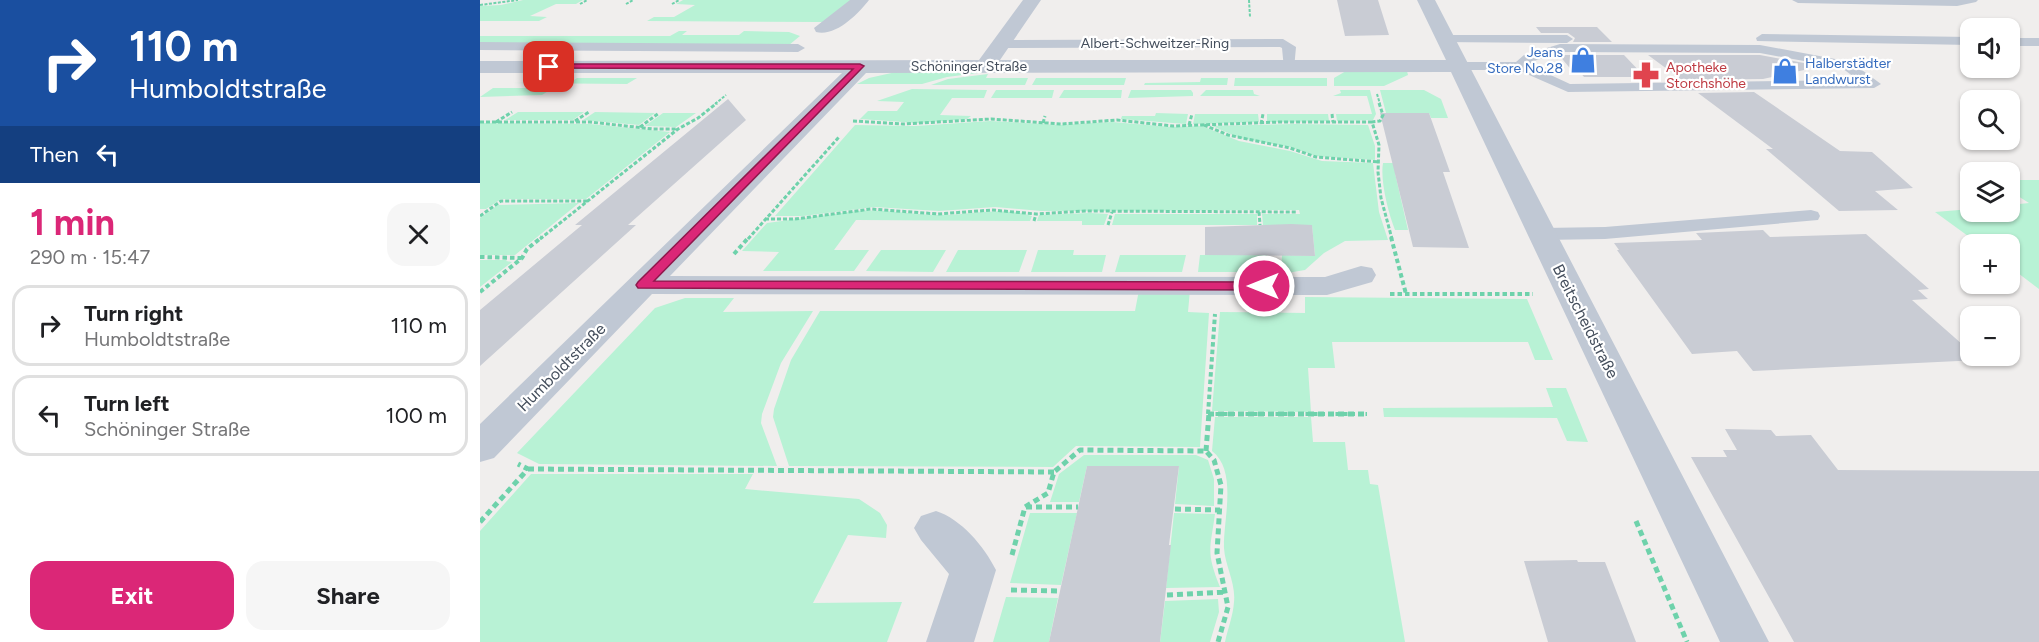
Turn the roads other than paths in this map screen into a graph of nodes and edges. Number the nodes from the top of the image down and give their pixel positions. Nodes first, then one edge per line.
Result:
1 (860, 0) edge
2 (1032, 0) edge
3 (1426, 0) edge
4 (1798, 0) edge
5 (1972, 0) edge
6 (823, 28) dead end
7 (1445, 39) junction
8 (1960, 41) edge
9 (2020, 42) edge
10 (2039, 42) edge
11 (1000, 44) junction
12 (480, 46) edge
13 (798, 48) dead end
14 (860, 66) junction
15 (1289, 66) junction
16 (1458, 66) junction
17 (1520, 66) junction
18 (480, 67) edge
19 (985, 67) junction
20 (1812, 216) dead end
21 (1543, 234) junction
22 (1372, 284) road end
23 (643, 285) junction
24 (480, 448) edge
25 (936, 528) dead end
26 (950, 642) edge
27 (1746, 642) edge

1 - 6 street
2 - 11 street
3 - 7 street, Breitscheidstraße
4 - 5 lane
7 - 8 lane
7 - 16 street, Breitscheidstraße
9 - 10 lane
11 - 15 lane, Albert-Schweitzer-Ring
11 - 19 street
12 - 13 lane
14 - 18 street, Schöninger Straße
14 - 19 street, Schöninger Straße
14 - 23 street, Humboldtstraße
15 - 16 street, Schöninger Straße
15 - 19 street, Schöninger Straße
16 - 17 lane
16 - 21 street, Breitscheidstraße
17 - 17 lane
20 - 21 lane
21 - 27 street, Breitscheidstraße
22 - 23 street
23 - 24 street, Humboldtstraße
25 - 26 street

